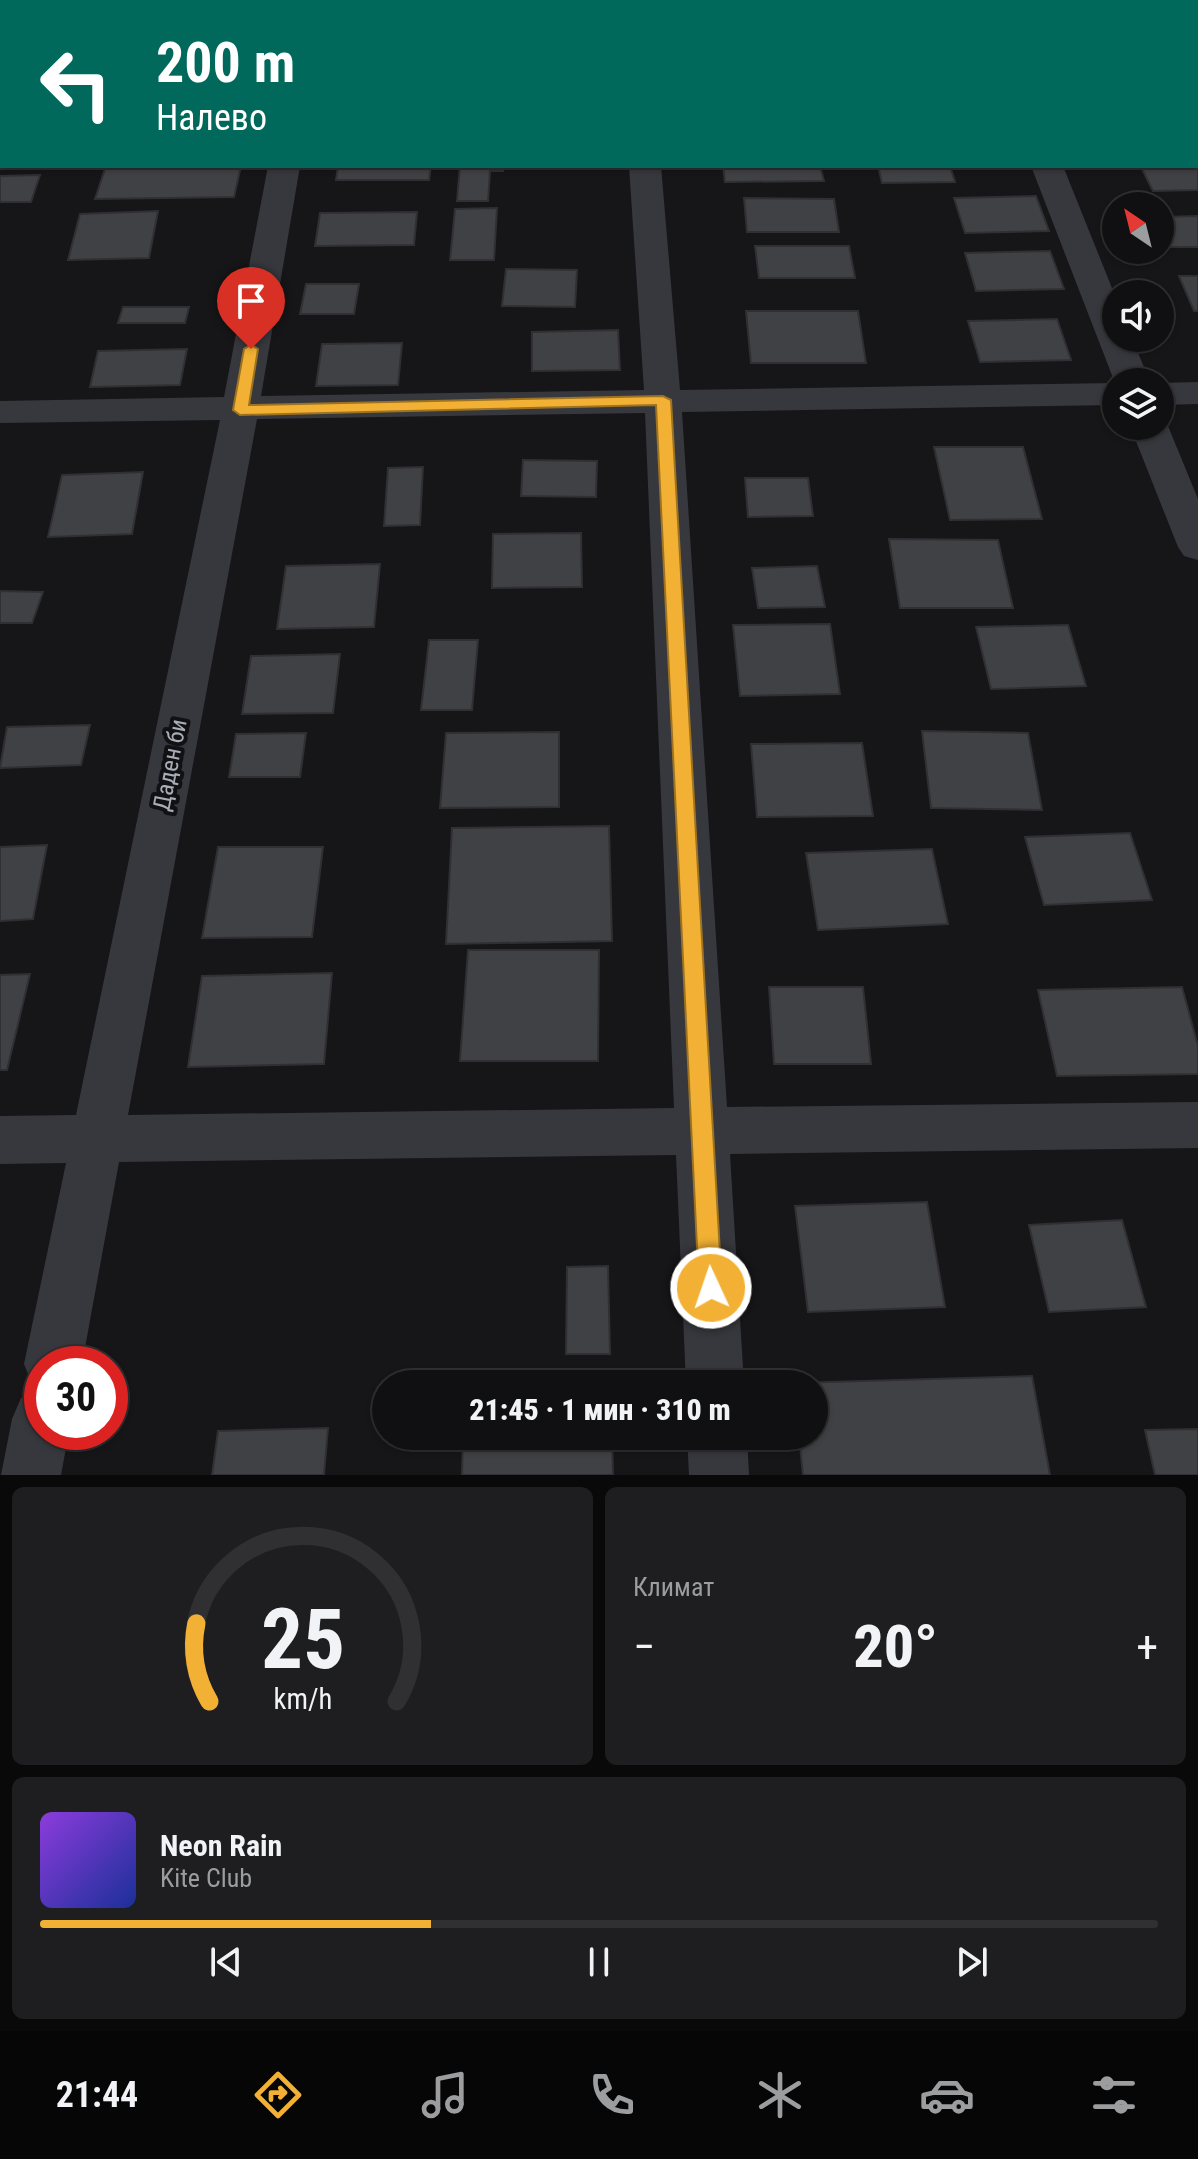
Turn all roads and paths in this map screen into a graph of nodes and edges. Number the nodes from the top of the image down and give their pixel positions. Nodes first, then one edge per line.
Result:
1 (284, 168) edge
2 (645, 168) edge
3 (1048, 168) edge
4 (1126, 368) edge
5 (1198, 393) edge
6 (1102, 394) edge
7 (1174, 394) edge
8 (663, 400) junction
9 (240, 410) junction
10 (0, 412) edge
11 (1155, 440) edge
12 (1198, 547) edge
13 (1198, 1125) edge
14 (703, 1129) junction
15 (97, 1139) junction
16 (0, 1140) edge
17 (57, 1346) edge
18 (714, 1370) edge
19 (36, 1450) edge
20 (718, 1450) edge
21 (31, 1475) edge
22 (719, 1475) edge

1 - 9 street, Даден би
2 - 8 street
3 - 4 street
5 - 7 street
6 - 8 street
8 - 9 street
8 - 14 street
9 - 10 street
9 - 15 street, Даден би
11 - 12 street
13 - 14 street
14 - 15 street
14 - 18 street
15 - 16 street
15 - 17 street, Даден би
19 - 21 street
20 - 22 street

